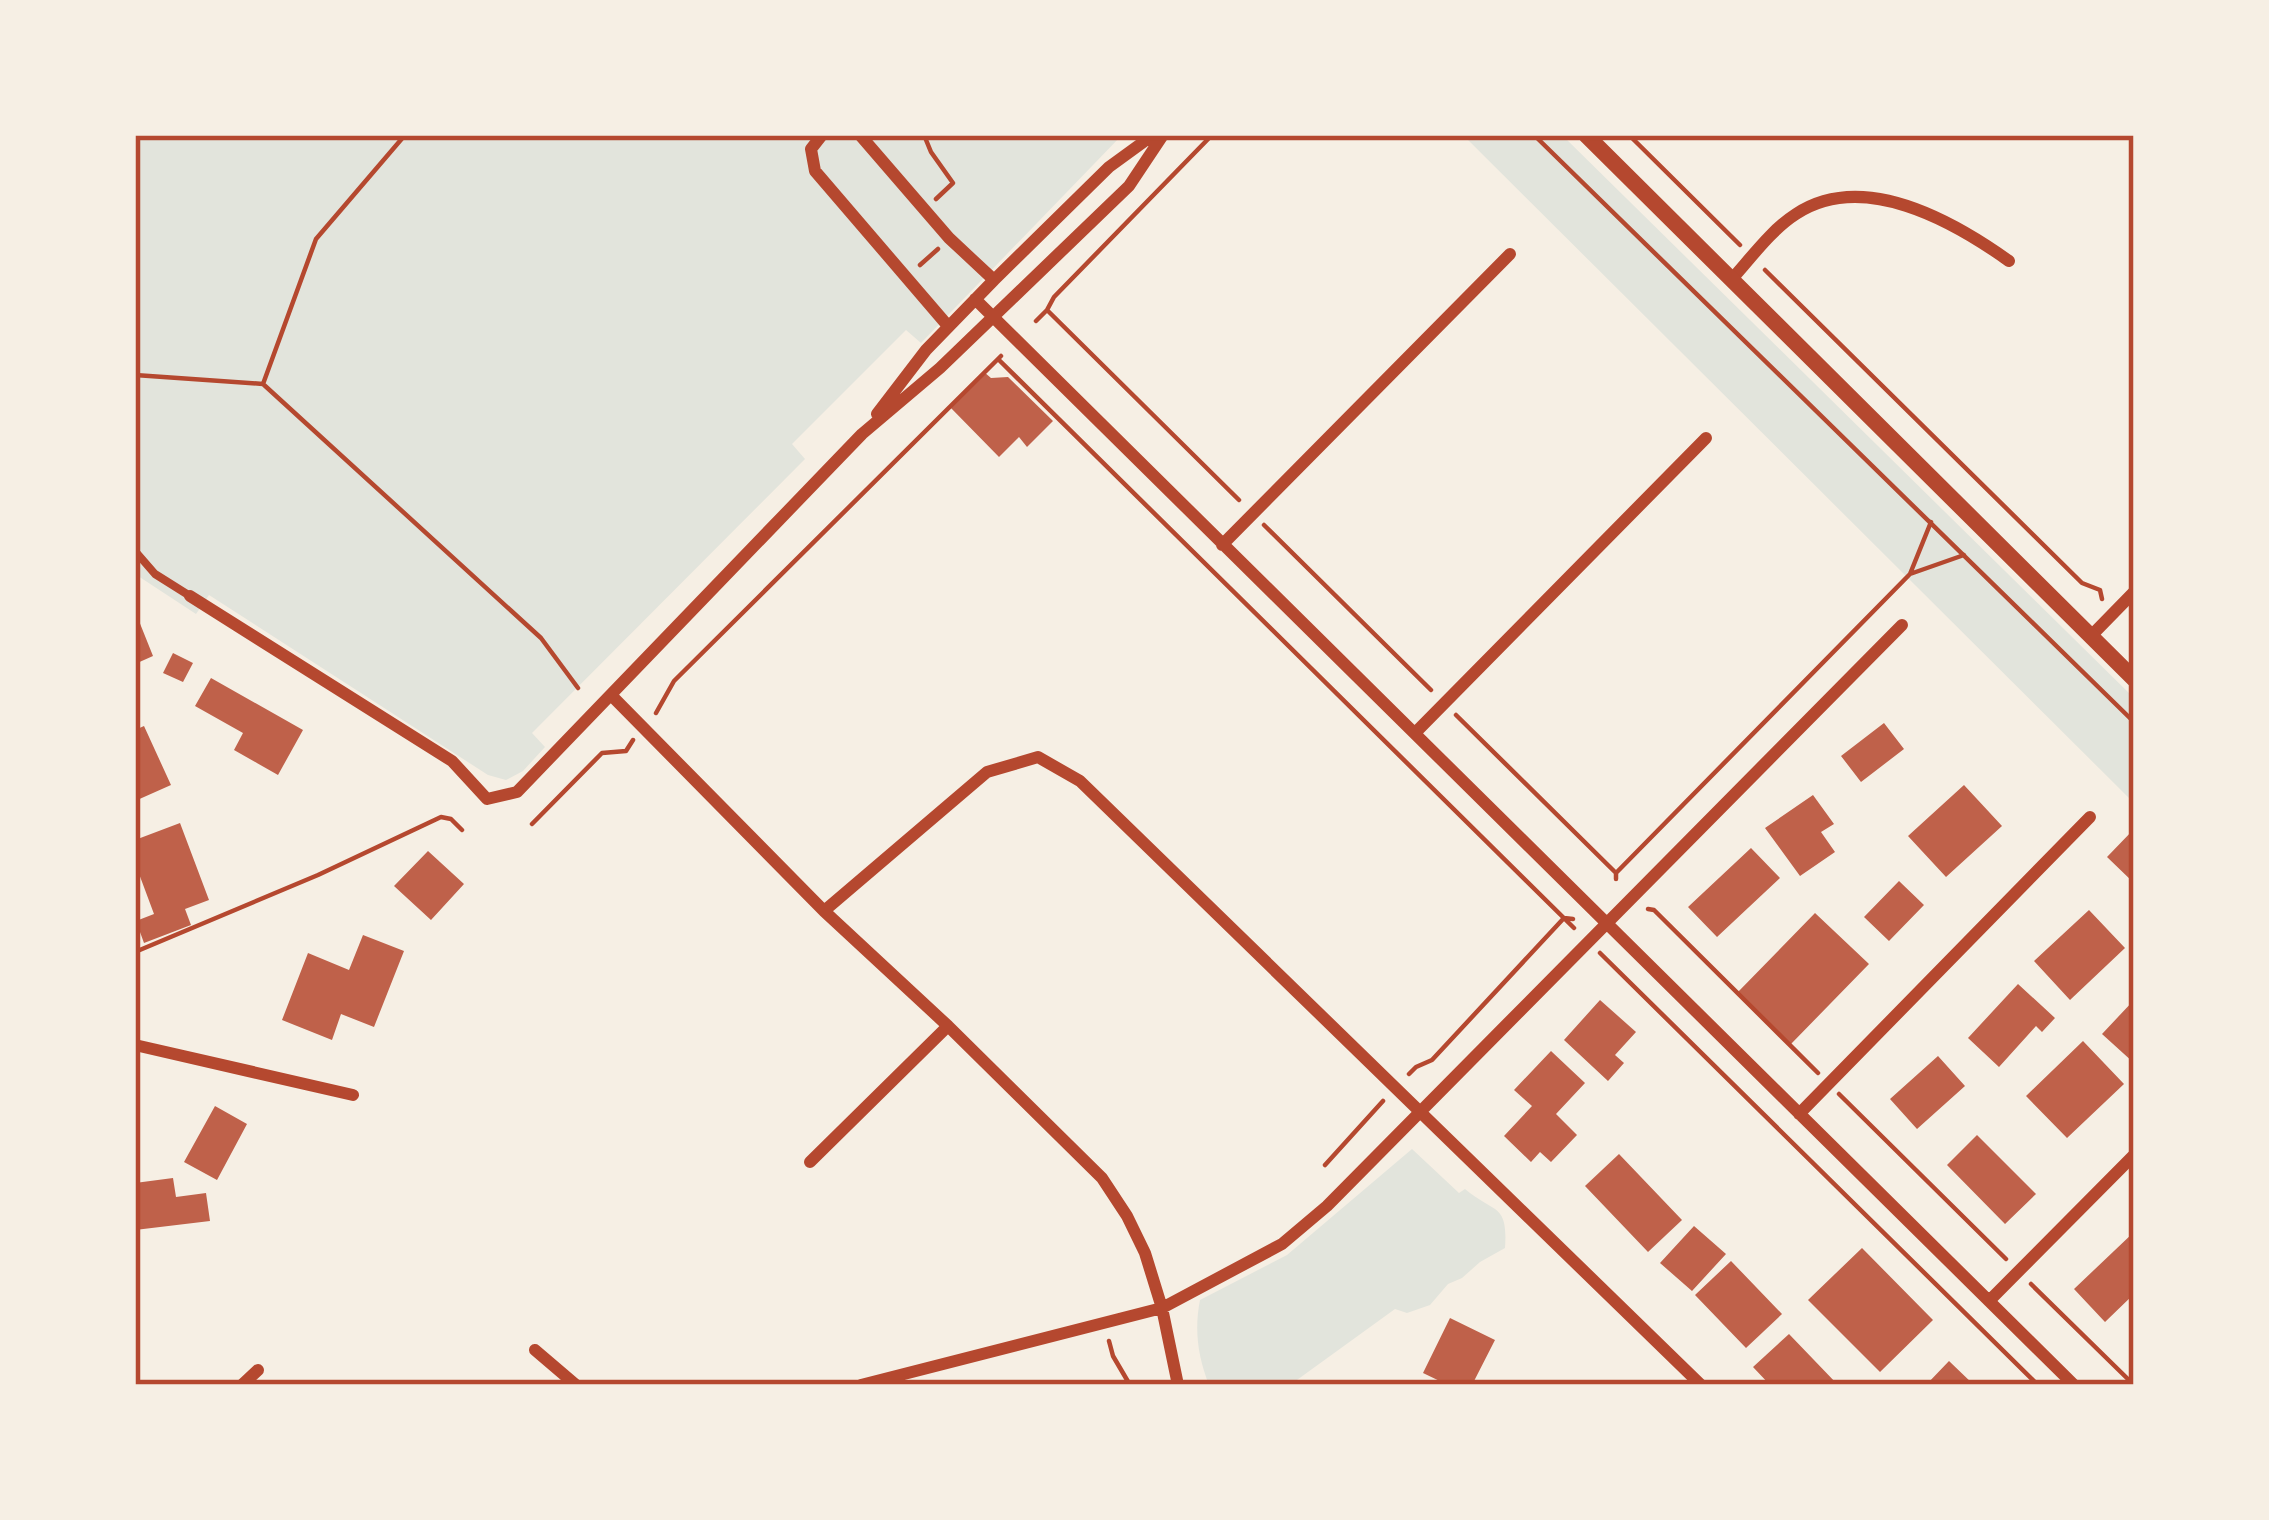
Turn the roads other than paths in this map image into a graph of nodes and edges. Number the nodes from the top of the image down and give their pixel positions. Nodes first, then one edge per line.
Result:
1 (821, 135) edge
2 (860, 135) edge
3 (1158, 135) edge
4 (1586, 135) edge
5 (1510, 254) dead end
6 (2009, 261) dead end
7 (994, 280) junction
8 (1731, 280) junction
9 (975, 299) junction
10 (993, 317) junction
11 (948, 326) junction
12 (862, 434) junction
13 (1706, 438) dead end
14 (1222, 544) junction
15 (135, 551) edge
16 (2134, 592) edge
17 (190, 596) joint
18 (1902, 625) dead end
19 (2091, 636) junction
20 (2134, 679) edge
21 (611, 695) junction
22 (1416, 732) junction
23 (2090, 818) dead end
24 (824, 910) junction
25 (1608, 924) junction
26 (948, 1026) junction
27 (135, 1045) edge
28 (353, 1095) dead end
29 (1422, 1112) junction
30 (1799, 1114) junction
31 (2134, 1155) edge
32 (810, 1162) dead end
33 (1990, 1300) junction
34 (1162, 1308) junction
35 (535, 1351) dead end
36 (258, 1370) dead end
37 (242, 1385) edge
38 (576, 1385) edge
39 (861, 1385) edge
40 (1178, 1385) edge
41 (1701, 1385) edge
42 (2074, 1385) edge

1 - 11 street
2 - 7 street
3 - 7 street
3 - 10 street
4 - 8 street
5 - 14 street
6 - 8 street
7 - 9 street
8 - 19 street
9 - 10 street
9 - 11 street
10 - 12 street
10 - 14 street
11 - 12 street
12 - 21 street
13 - 22 street
14 - 22 street
15 - 17 lane
16 - 19 street
17 - 21 street
18 - 25 street
19 - 20 street
21 - 24 street
22 - 25 street
23 - 30 street
24 - 26 street
24 - 29 street
25 - 29 street
25 - 30 street
26 - 32 street
26 - 34 street
27 - 28 street
29 - 34 street
29 - 41 street
30 - 33 street
31 - 33 street
33 - 42 street
34 - 39 street
34 - 40 street
35 - 38 street
36 - 37 street

